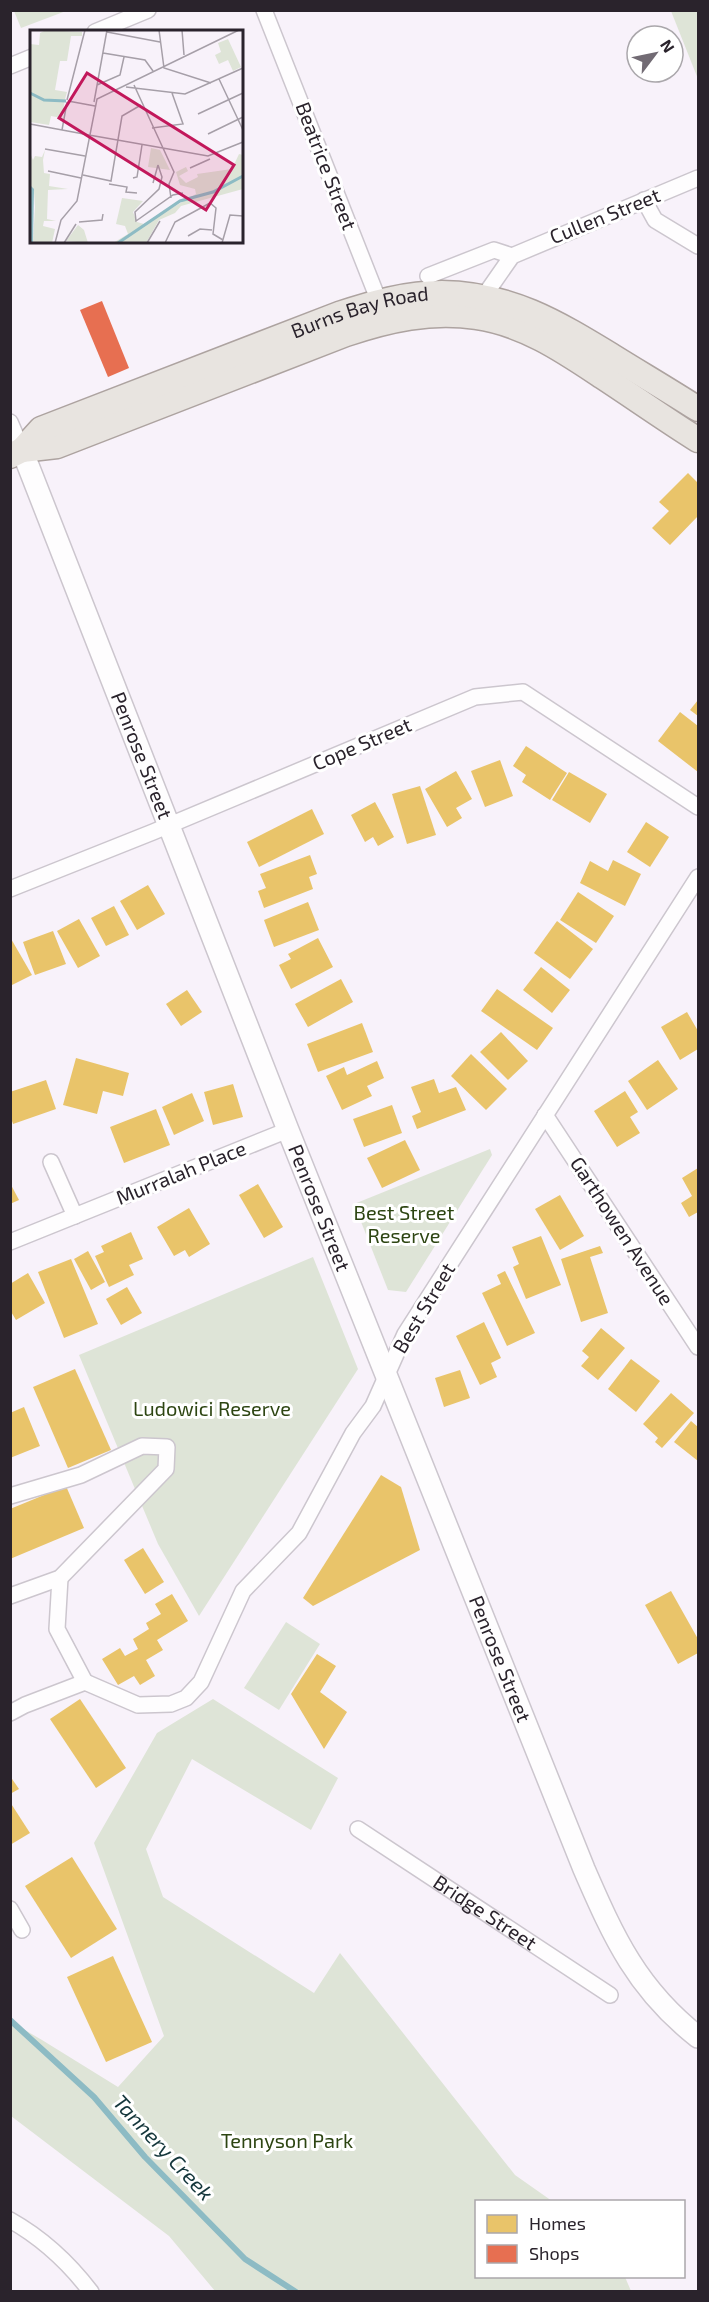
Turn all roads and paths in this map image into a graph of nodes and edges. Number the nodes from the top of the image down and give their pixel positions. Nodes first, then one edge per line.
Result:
1 (148, 10) edge
2 (264, 10) edge
3 (100, 30) edge
4 (30, 58) edge
5 (10, 66) edge
6 (699, 178) edge
7 (644, 200) junction
8 (699, 246) edge
9 (512, 256) junction
10 (428, 276) dead end
11 (481, 307) junction
12 (382, 311) junction
13 (699, 409) edge
14 (10, 422) edge
15 (699, 440) edge
16 (16, 453) edge
17 (699, 807) edge
18 (169, 825) junction
19 (699, 878) edge
20 (10, 889) edge
21 (545, 1115) junction
22 (288, 1130) junction
23 (51, 1162) dead end
24 (75, 1216) junction
25 (10, 1242) edge
26 (699, 1347) edge
27 (386, 1372) junction
28 (10, 1496) edge
29 (60, 1578) junction
30 (10, 1596) edge
31 (85, 1682) junction
32 (10, 1713) edge
33 (358, 1829) dead end
34 (10, 1909) edge
35 (22, 1930) dead end
36 (610, 1995) dead end
37 (699, 2037) edge
38 (10, 2220) edge
39 (91, 2292) edge

1 - 3 street
2 - 12 street, Beatrice Street
4 - 5 street
6 - 7 street, Cullen Street
7 - 8 street
7 - 9 street, Cullen Street
9 - 10 street, Cullen Street
9 - 11 street
11 - 12 main road, Burns Bay Road
11 - 13 main road, Burns Bay Road
11 - 15 main road, Burns Bay Road
12 - 16 main road, Burns Bay Road
14 - 16 street, Penrose Street
16 - 18 main road, Penrose Street
17 - 18 street, Cope Street
18 - 20 street, Cope Street
18 - 22 main road, Penrose Street
19 - 21 street, Best Street
21 - 26 street, Garthowen Avenue
21 - 27 street, Best Street
22 - 24 street, Murralah Place
22 - 27 main road, Penrose Street
23 - 24 street
24 - 25 street, Murralah Place
27 - 31 street, Best Street
27 - 37 main road, Penrose Street
28 - 29 street
29 - 30 street
29 - 31 street
31 - 32 street
33 - 36 street, Bridge Street
34 - 35 street
38 - 39 street

